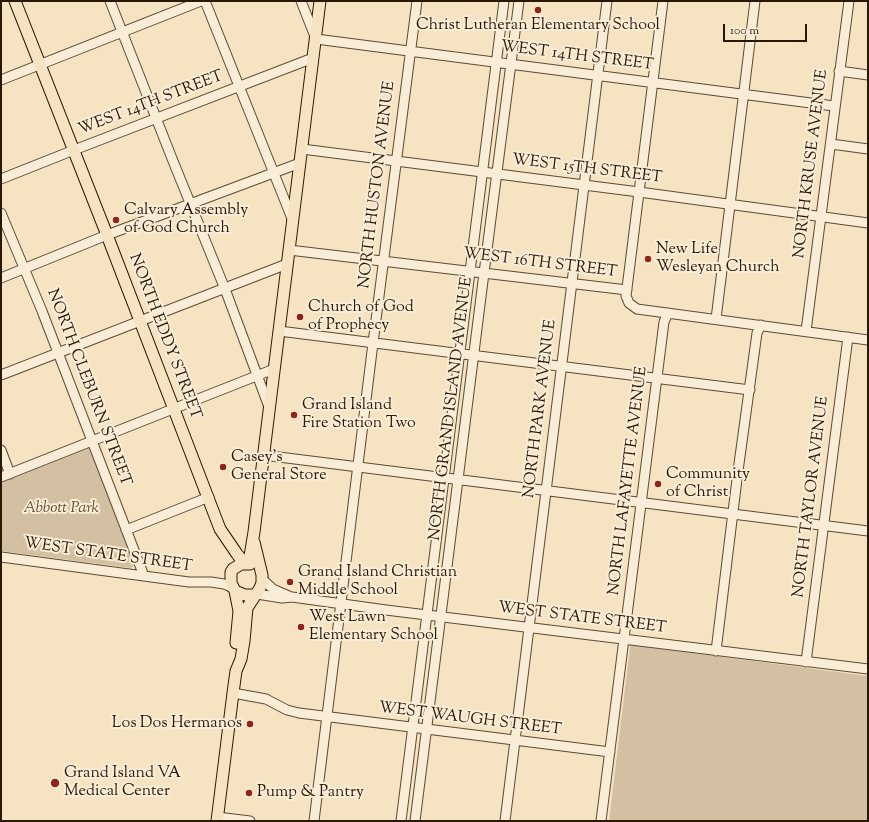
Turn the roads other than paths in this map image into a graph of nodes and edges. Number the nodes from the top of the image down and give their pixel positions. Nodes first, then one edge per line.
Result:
1 (15, 1) edge
2 (110, 1) edge
3 (202, 1) edge
4 (205, 1) edge
5 (301, 1) edge
6 (320, 1) edge
7 (418, 1) edge
8 (504, 1) edge
9 (519, 1) edge
10 (607, 1) edge
11 (663, 1) edge
12 (755, 1) edge
13 (848, 1) edge
14 (123, 32) junction
15 (316, 39) junction
16 (411, 52) junction
17 (313, 58) junction
18 (497, 62) junction
19 (511, 64) junction
20 (41, 65) junction
21 (839, 71) junction
22 (598, 75) junction
23 (868, 75) edge
24 (1, 80) edge
25 (653, 82) junction
26 (239, 86) junction
27 (744, 94) junction
28 (834, 106) junction
29 (156, 118) junction
30 (831, 144) junction
31 (302, 149) junction
32 (868, 149) edge
33 (74, 150) junction
34 (396, 160) junction
35 (300, 163) junction
36 (483, 172) junction
37 (273, 173) junction
38 (496, 174) junction
39 (1, 179) edge
40 (584, 185) junction
41 (639, 192) junction
42 (190, 204) junction
43 (730, 204) junction
44 (1, 213) edge
45 (821, 217) junction
46 (293, 220) junction
47 (868, 223) edge
48 (107, 235) junction
49 (289, 250) junction
50 (383, 260) junction
51 (287, 264) junction
52 (25, 268) junction
53 (470, 271) junction
54 (484, 272) junction
55 (1, 278) edge
56 (572, 283) junction
57 (225, 289) junction
58 (627, 290) junction
59 (668, 313) junction
60 (716, 319) junction
61 (141, 321) junction
62 (761, 325) junction
63 (278, 331) junction
64 (806, 331) junction
65 (848, 337) junction
66 (868, 340) edge
67 (372, 343) junction
68 (58, 352) junction
69 (460, 354) junction
70 (474, 356) junction
71 (561, 367) junction
72 (274, 369) junction
73 (1, 375) edge
74 (257, 375) junction
75 (656, 379) junction
76 (750, 390) junction
77 (269, 407) junction
78 (174, 408) junction
79 (92, 441) junction
80 (1, 450) edge
81 (263, 455) junction
82 (357, 467) junction
83 (10, 474) junction
84 (1, 477) edge
85 (444, 478) junction
86 (458, 480) junction
87 (545, 491) junction
88 (209, 497) junction
89 (640, 503) junction
90 (733, 515) junction
91 (824, 526) junction
92 (220, 529) junction
93 (126, 530) junction
94 (868, 531) edge
95 (254, 532) junction
96 (1, 557) edge
97 (246, 563) junction
98 (232, 571) junction
99 (261, 575) junction
100 (144, 576) junction
101 (211, 582) junction
102 (234, 590) junction
103 (256, 594) junction
104 (292, 597) junction
105 (340, 604) junction
106 (427, 615) junction
107 (441, 617) junction
108 (528, 628) junction
109 (624, 639) junction
110 (716, 651) junction
111 (806, 662) junction
112 (868, 669) edge
113 (236, 671) junction
114 (233, 693) junction
115 (326, 717) junction
116 (412, 728) junction
117 (427, 730) junction
118 (515, 740) junction
119 (610, 752) junction
120 (217, 819) edge
121 (250, 821) edge
122 (314, 821) edge
123 (401, 821) edge
124 (415, 821) edge
125 (505, 821) edge
126 (601, 821) edge

1 - 20 main road, NORTH EDDY STREET
2 - 14 street
3 - 14 street
4 - 26 street
5 - 15 street
6 - 15 main road
7 - 16 street, NORTH HUSTON AVENUE
8 - 18 street, NORTH GRAND ISLAND AVENUE
9 - 19 street, NORTH GRAND ISLAND AVENUE
10 - 22 street, NORTH PARK AVENUE
11 - 25 street
12 - 27 street
13 - 21 street, NORTH KRUSE AVENUE
14 - 20 street
14 - 29 street
15 - 16 street, WEST 14TH STREET
15 - 17 main road
16 - 18 street, WEST 14TH STREET
16 - 34 street, NORTH HUSTON AVENUE
17 - 26 street, WEST 14TH STREET
17 - 31 main road
18 - 19 street, WEST 14TH STREET
18 - 36 street, NORTH GRAND ISLAND AVENUE
19 - 22 street, WEST 14TH STREET
19 - 38 street, NORTH GRAND ISLAND AVENUE
20 - 24 street
20 - 33 main road, NORTH EDDY STREET
21 - 23 street
21 - 28 street, NORTH KRUSE AVENUE
22 - 25 street, WEST 14TH STREET
22 - 40 street, NORTH PARK AVENUE
25 - 27 street, WEST 14TH STREET
25 - 41 street
26 - 29 street, WEST 14TH STREET
26 - 37 street
27 - 28 street, WEST 14TH STREET
27 - 43 street
28 - 30 street, NORTH KRUSE AVENUE
29 - 33 street, WEST 14TH STREET
29 - 42 street
30 - 32 street
30 - 45 street, NORTH KRUSE AVENUE
31 - 34 street, WEST 15TH STREET
31 - 35 main road
33 - 39 street, WEST 14TH STREET
33 - 48 main road, NORTH EDDY STREET
34 - 36 street, WEST 15TH STREET
34 - 50 street, NORTH HUSTON AVENUE
35 - 37 street
35 - 46 main road
36 - 38 street, WEST 15TH STREET
36 - 53 street, NORTH GRAND ISLAND AVENUE
37 - 42 street
37 - 46 street
38 - 40 street, WEST 15TH STREET
38 - 54 street, NORTH GRAND ISLAND AVENUE
40 - 41 street, WEST 15TH STREET
40 - 56 street, NORTH PARK AVENUE
41 - 43 street, WEST 15TH STREET
41 - 58 street
42 - 48 street
42 - 57 street
43 - 45 street, WEST 15TH STREET
43 - 60 street
44 - 52 street, NORTH CLEBURN STREET
45 - 47 street, WEST 15TH STREET
45 - 64 street, NORTH KRUSE AVENUE
46 - 49 main road
48 - 52 street
48 - 61 main road, NORTH EDDY STREET
49 - 50 street, WEST 16TH STREET
49 - 51 main road
50 - 53 street, WEST 16TH STREET
50 - 67 street, NORTH HUSTON AVENUE
51 - 57 street
51 - 63 main road
52 - 55 street
52 - 68 street, NORTH CLEBURN STREET
53 - 54 street, WEST 16TH STREET
53 - 69 street, NORTH GRAND ISLAND AVENUE
54 - 56 street, WEST 16TH STREET
54 - 70 street, NORTH GRAND ISLAND AVENUE
56 - 58 street, WEST 16TH STREET
56 - 71 street, NORTH PARK AVENUE
57 - 61 street
57 - 74 street
58 - 59 street, WEST 16TH STREET
59 - 60 street, WEST 16TH STREET
59 - 75 street, NORTH LAFAYETTE AVENUE
60 - 62 street, WEST 16TH STREET
61 - 68 street
61 - 78 main road, NORTH EDDY STREET
62 - 64 street, WEST 16TH STREET
62 - 76 street
63 - 67 street
63 - 72 main road
64 - 65 street, WEST 16TH STREET
65 - 66 street, WEST 16TH STREET
65 - 91 street, NORTH TAYLOR AVENUE
67 - 69 street
67 - 82 street, NORTH HUSTON AVENUE
68 - 73 street
68 - 79 street, NORTH CLEBURN STREET
69 - 70 street
69 - 85 street, NORTH GRAND ISLAND AVENUE
70 - 71 street
70 - 86 street, NORTH GRAND ISLAND AVENUE
71 - 75 street
71 - 87 street, NORTH PARK AVENUE
72 - 74 street
72 - 77 main road
74 - 77 street
74 - 78 street
75 - 76 street
75 - 89 street, NORTH LAFAYETTE AVENUE
76 - 90 street
77 - 81 main road
78 - 79 street
78 - 88 main road, NORTH EDDY STREET
79 - 83 street
79 - 93 street, NORTH CLEBURN STREET
80 - 83 street
81 - 82 street
81 - 95 main road
82 - 85 street
82 - 105 street, NORTH HUSTON AVENUE
83 - 84 street
85 - 86 street
85 - 106 street, NORTH GRAND ISLAND AVENUE
86 - 87 street
86 - 107 street, NORTH GRAND ISLAND AVENUE
87 - 89 street
87 - 108 street, NORTH PARK AVENUE
88 - 92 main road, NORTH EDDY STREET
88 - 93 street
89 - 90 street
89 - 109 street, NORTH LAFAYETTE AVENUE
90 - 91 street
90 - 110 street
91 - 94 street
91 - 111 street, NORTH TAYLOR AVENUE
92 - 97 main road, NORTH EDDY STREET
92 - 98 main road, NORTH EDDY STREET
93 - 100 street, NORTH CLEBURN STREET
95 - 97 main road
95 - 99 main road
96 - 100 street, WEST STATE STREET
97 - 98 main road
97 - 99 main road
98 - 101 street, WEST STATE STREET
98 - 102 main road
99 - 103 main road
99 - 104 street, WEST STATE STREET
100 - 101 street, WEST STATE STREET
101 - 102 street, WEST STATE STREET
102 - 103 main road
102 - 113 main road
103 - 104 street, WEST STATE STREET
103 - 113 main road
104 - 105 street, WEST STATE STREET
105 - 106 street, WEST STATE STREET
105 - 115 street, NORTH HUSTON AVENUE
106 - 107 street, WEST STATE STREET
106 - 116 street, NORTH GRAND ISLAND AVENUE
107 - 108 street, WEST STATE STREET
107 - 117 street, NORTH GRAND ISLAND AVENUE
108 - 109 street, WEST STATE STREET
108 - 118 street, NORTH PARK AVENUE
109 - 110 street, WEST STATE STREET
109 - 119 street, NORTH LAFAYETTE AVENUE
110 - 111 street, WEST STATE STREET
111 - 112 street, WEST STATE STREET
113 - 114 main road
114 - 115 street, WEST WAUGH STREET
114 - 120 main road
115 - 116 street, WEST WAUGH STREET
115 - 122 street, NORTH HUSTON AVENUE
116 - 117 street, WEST WAUGH STREET
116 - 123 street, NORTH GRAND ISLAND AVENUE
117 - 118 street, WEST WAUGH STREET
117 - 124 street, NORTH GRAND ISLAND AVENUE
118 - 119 street, WEST WAUGH STREET
118 - 125 street, NORTH PARK AVENUE
119 - 126 street, NORTH LAFAYETTE AVENUE
120 - 121 street

